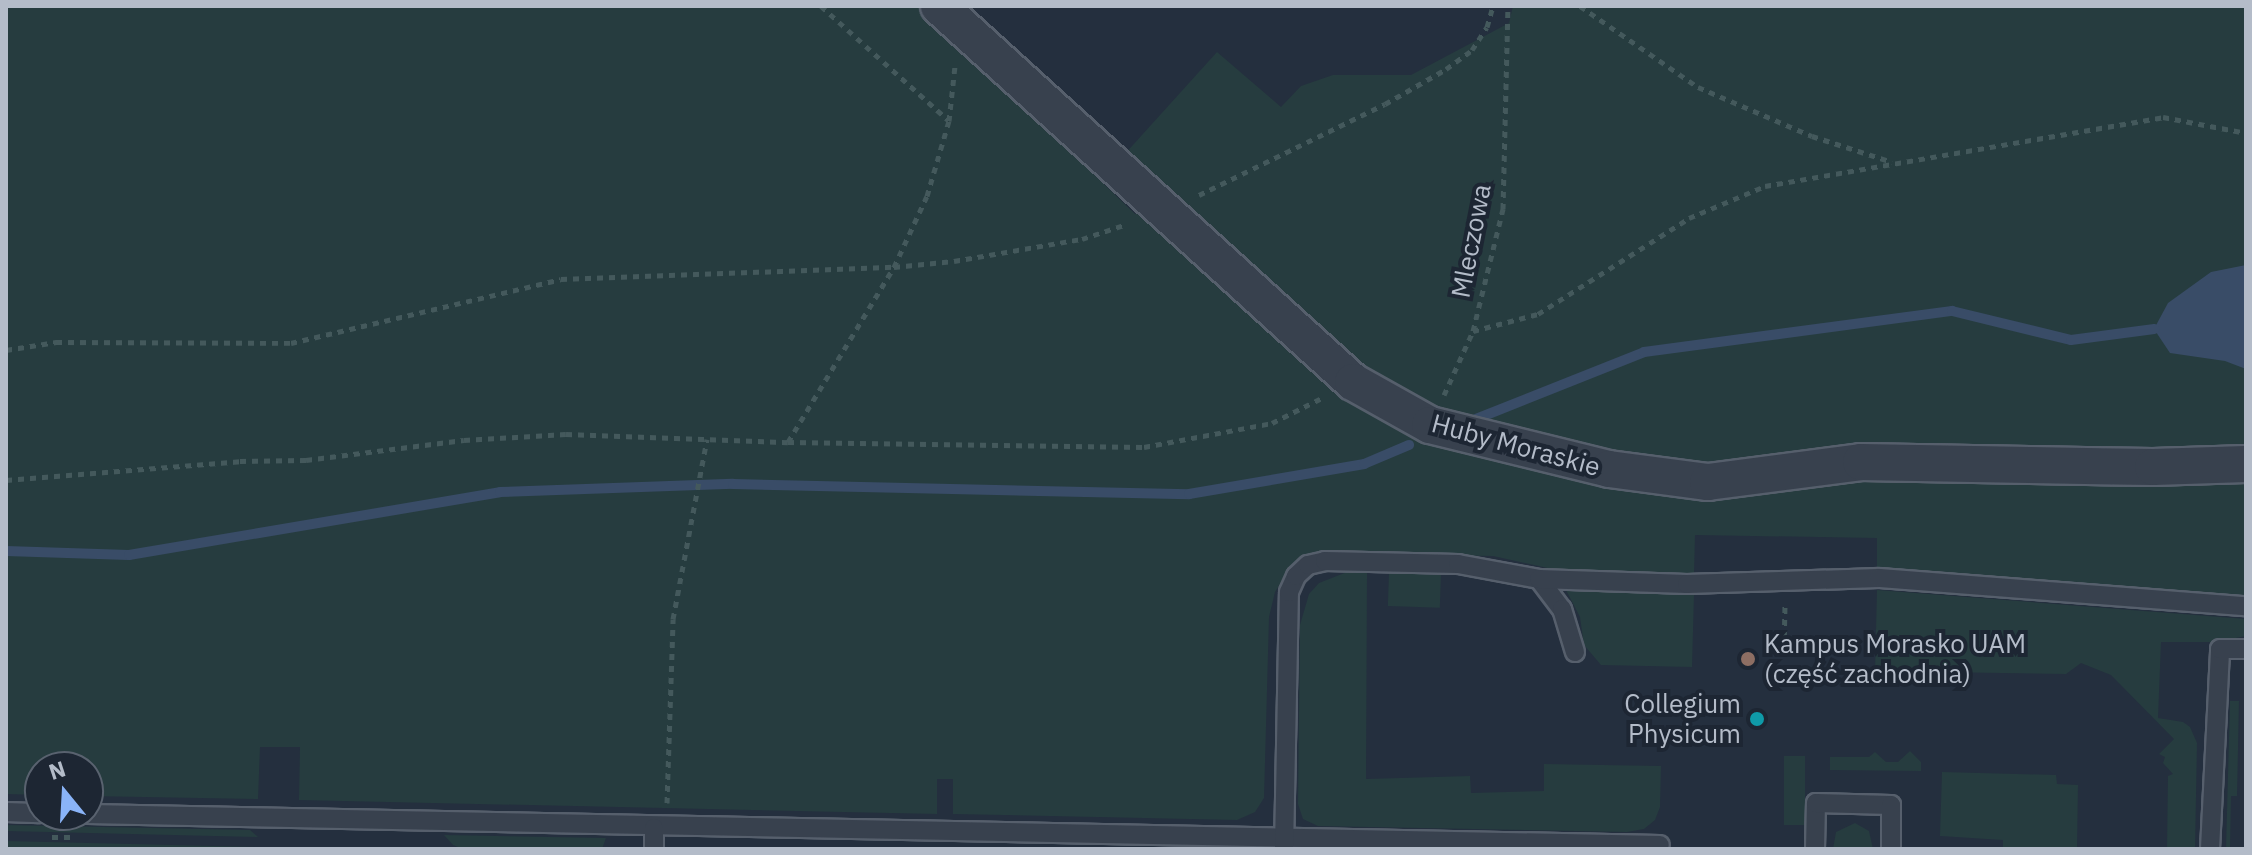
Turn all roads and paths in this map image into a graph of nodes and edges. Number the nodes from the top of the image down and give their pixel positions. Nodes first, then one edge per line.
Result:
1 (821, 6) edge
2 (1508, 6) edge
3 (1580, 6) edge
4 (949, 16) edge
5 (949, 121) junction
6 (2246, 133) edge
7 (1895, 164) junction
8 (1473, 331) junction
9 (6, 350) edge
10 (1353, 382) junction
11 (1430, 425) junction
12 (707, 439) junction
13 (2246, 464) edge
14 (6, 480) edge
15 (1539, 579) junction
16 (1785, 604) dead end
17 (2246, 606) edge
18 (1784, 649) dead end
19 (2246, 649) edge
20 (1575, 652) dead end
21 (104, 814) edge
22 (660, 828) junction
23 (1284, 842) edge
24 (1660, 845) dead end
25 (1396, 846) edge
26 (654, 849) edge
27 (1815, 849) edge
28 (1891, 849) edge
29 (2210, 849) edge

1 - 5 path
2 - 8 path, Mleczowa
3 - 7 path
4 - 5 path
4 - 10 street, Huby Moraskie
5 - 9 path
6 - 7 path
7 - 8 path
8 - 11 path, Mleczowa
10 - 11 street, Huby Moraskie
10 - 12 path
11 - 13 street, Huby Moraskie
12 - 14 path
12 - 22 path
15 - 17 lane
15 - 20 lane
15 - 23 lane
16 - 18 path
19 - 29 lane
21 - 22 lane
22 - 23 lane
22 - 26 lane
23 - 25 lane
24 - 25 lane
27 - 28 lane

